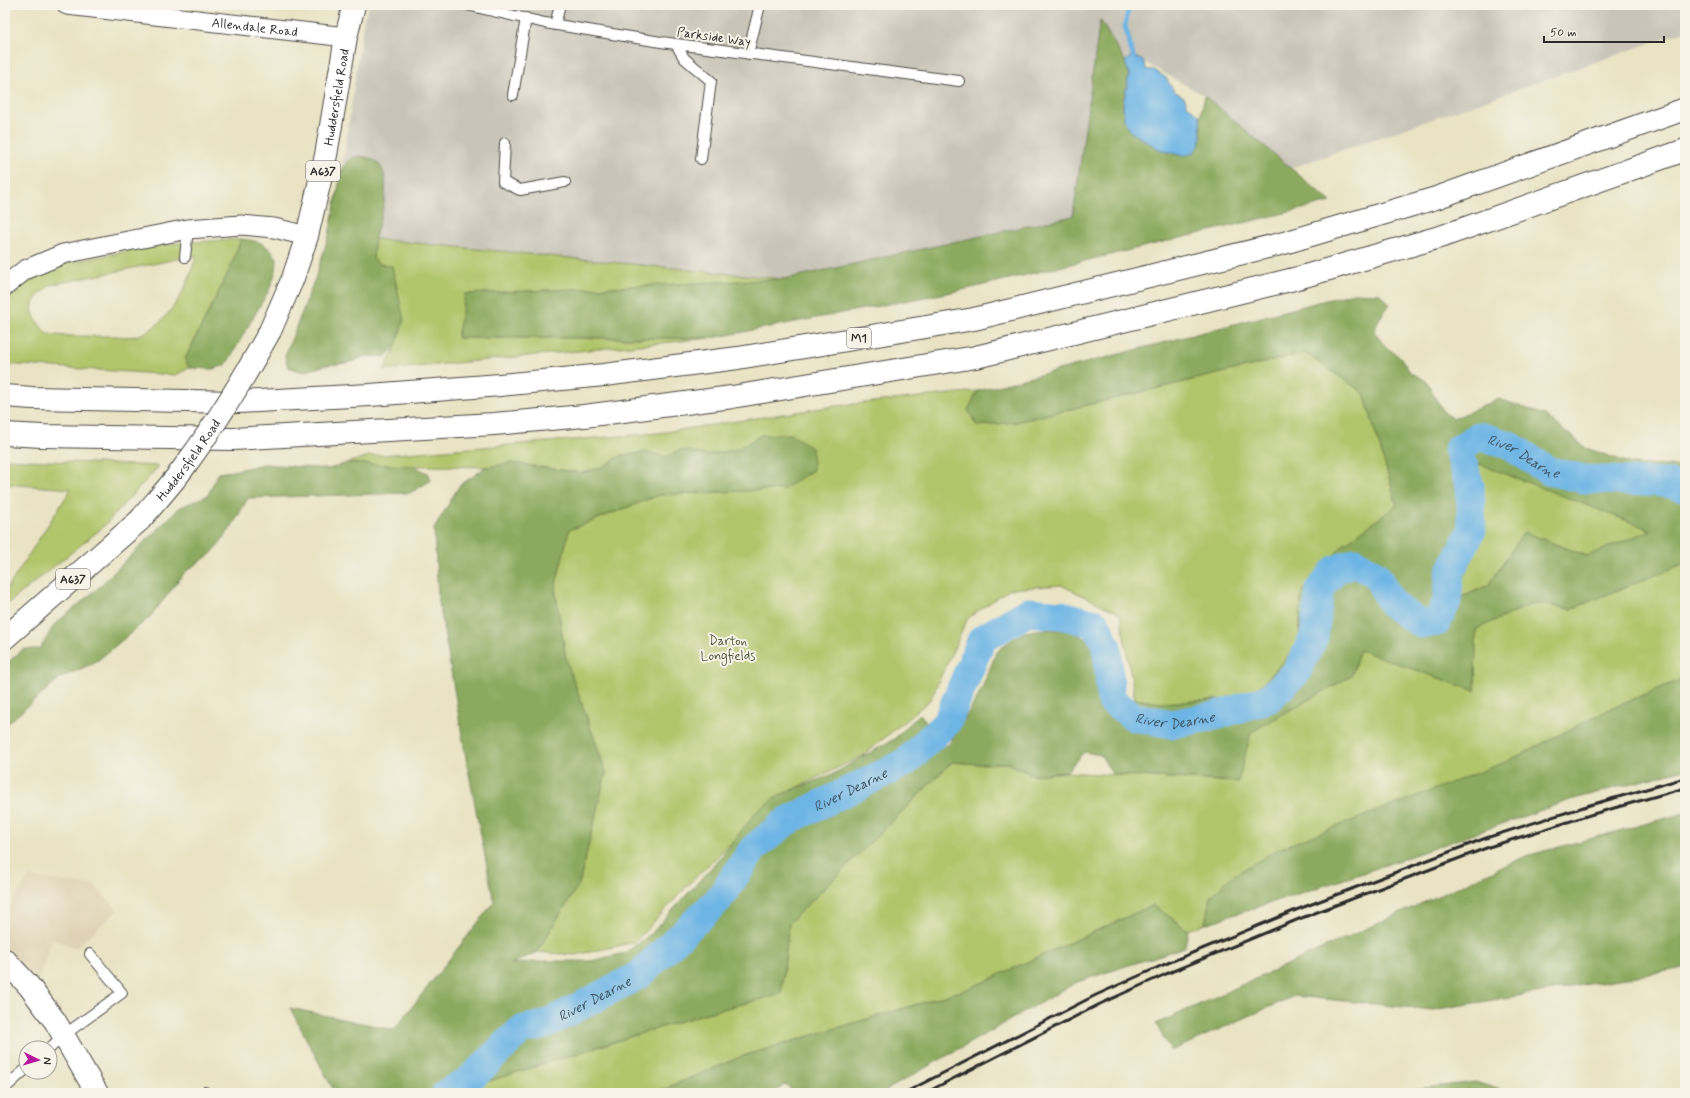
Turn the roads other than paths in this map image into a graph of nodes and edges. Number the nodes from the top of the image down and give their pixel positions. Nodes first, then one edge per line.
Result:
1 (67, 5) edge
2 (354, 5) edge
3 (467, 5) edge
4 (560, 5) edge
5 (760, 5) edge
6 (526, 18) junction
7 (555, 25) junction
8 (346, 37) junction
9 (676, 44) junction
10 (748, 54) junction
11 (959, 81) dead end
12 (513, 95) dead end
13 (1685, 109) edge
14 (505, 143) dead end
15 (1685, 150) edge
16 (701, 159) dead end
17 (565, 182) dead end
18 (188, 229) junction
19 (307, 236) junction
20 (185, 257) dead end
21 (5, 286) edge
22 (5, 396) edge
23 (5, 434) edge
24 (5, 638) edge
25 (90, 954) dead end
26 (5, 960) edge
27 (57, 1040) edge
28 (58, 1041) edge
29 (58, 1043) edge
30 (18, 1076) edge
31 (5, 1088) edge
32 (97, 1093) edge

1 - 8 street, Allendale Road
2 - 8 main road, Huddersfield Road / A637
3 - 6 lane, Parkside Way
4 - 7 lane
5 - 10 lane
6 - 7 lane, Parkside Way
6 - 12 lane
7 - 9 lane, Parkside Way
8 - 19 main road, Huddersfield Road / A637
9 - 10 lane, Parkside Way
9 - 16 lane
10 - 11 lane, Parkside Way
13 - 22 main road, M1
14 - 17 lane
15 - 23 main road
18 - 19 street
18 - 20 lane
18 - 21 street
19 - 24 main road, Huddersfield Road / A637, bridge
25 - 28 lane
26 - 27 main road
29 - 32 main road
30 - 31 lane

